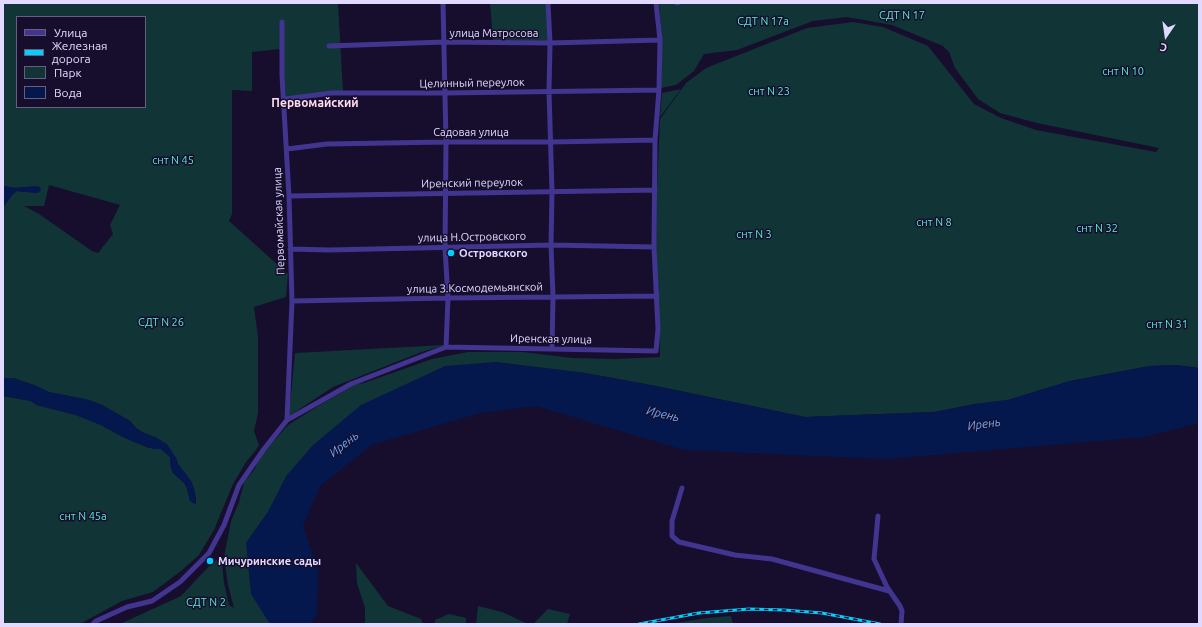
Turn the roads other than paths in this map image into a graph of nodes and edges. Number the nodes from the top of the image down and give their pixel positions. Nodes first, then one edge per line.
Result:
1 (444, 3) edge
2 (548, 3) edge
3 (656, 3) edge
4 (282, 22) dead end
5 (660, 40) junction
6 (444, 42) junction
7 (550, 43) junction
8 (329, 46) dead end
9 (659, 90) junction
10 (549, 91) junction
11 (445, 93) junction
12 (284, 99) junction
13 (655, 140) junction
14 (446, 142) junction
15 (551, 142) junction
16 (287, 149) junction
17 (655, 190) junction
18 (552, 192) junction
19 (446, 193) junction
20 (289, 196) junction
21 (551, 245) junction
22 (654, 247) junction
23 (445, 248) junction
24 (290, 249) junction
25 (657, 296) junction
26 (553, 297) junction
27 (448, 298) junction
28 (292, 301) junction
29 (446, 347) junction
30 (552, 349) junction
31 (287, 420) junction
32 (682, 488) dead end
33 (878, 516) dead end
34 (889, 591) junction
35 (93, 624) edge
36 (901, 624) edge

1 - 6 street
2 - 7 street
3 - 5 street
4 - 12 street, Первомайская улица
5 - 7 street, улица Матросова
5 - 9 street
6 - 7 street, улица Матросова
6 - 8 street, улица Матросова
6 - 11 street
7 - 10 street
9 - 10 street, Целинный переулок
9 - 13 street
10 - 11 street, Целинный переулок
10 - 15 street
11 - 12 street, Целинный переулок
11 - 14 street
12 - 16 street, Первомайская улица
13 - 15 street, Садовая улица
13 - 17 street
14 - 15 street, Садовая улица
14 - 16 street, Садовая улица
14 - 19 street
15 - 18 street
16 - 20 street, Первомайская улица
17 - 18 street, Иренский переулок
17 - 22 street
18 - 19 street, Иренский переулок
18 - 21 street
19 - 20 street, Иренский переулок
19 - 23 street
20 - 24 street, Первомайская улица
21 - 22 street, улица Н.Островского
21 - 23 street, улица Н.Островского
21 - 26 street
22 - 25 street
23 - 24 street, улица Н.Островского
23 - 27 street
24 - 28 street, Первомайская улица
25 - 26 street, улица З.Космодемьянской
25 - 30 street, Иренская улица
26 - 27 street, улица З.Космодемьянской
26 - 30 street
27 - 28 street, улица З.Космодемьянской
27 - 29 street
28 - 31 street, Первомайская улица
29 - 30 street, Иренская улица
29 - 31 street
31 - 35 street
32 - 34 street
33 - 34 street
34 - 36 street

